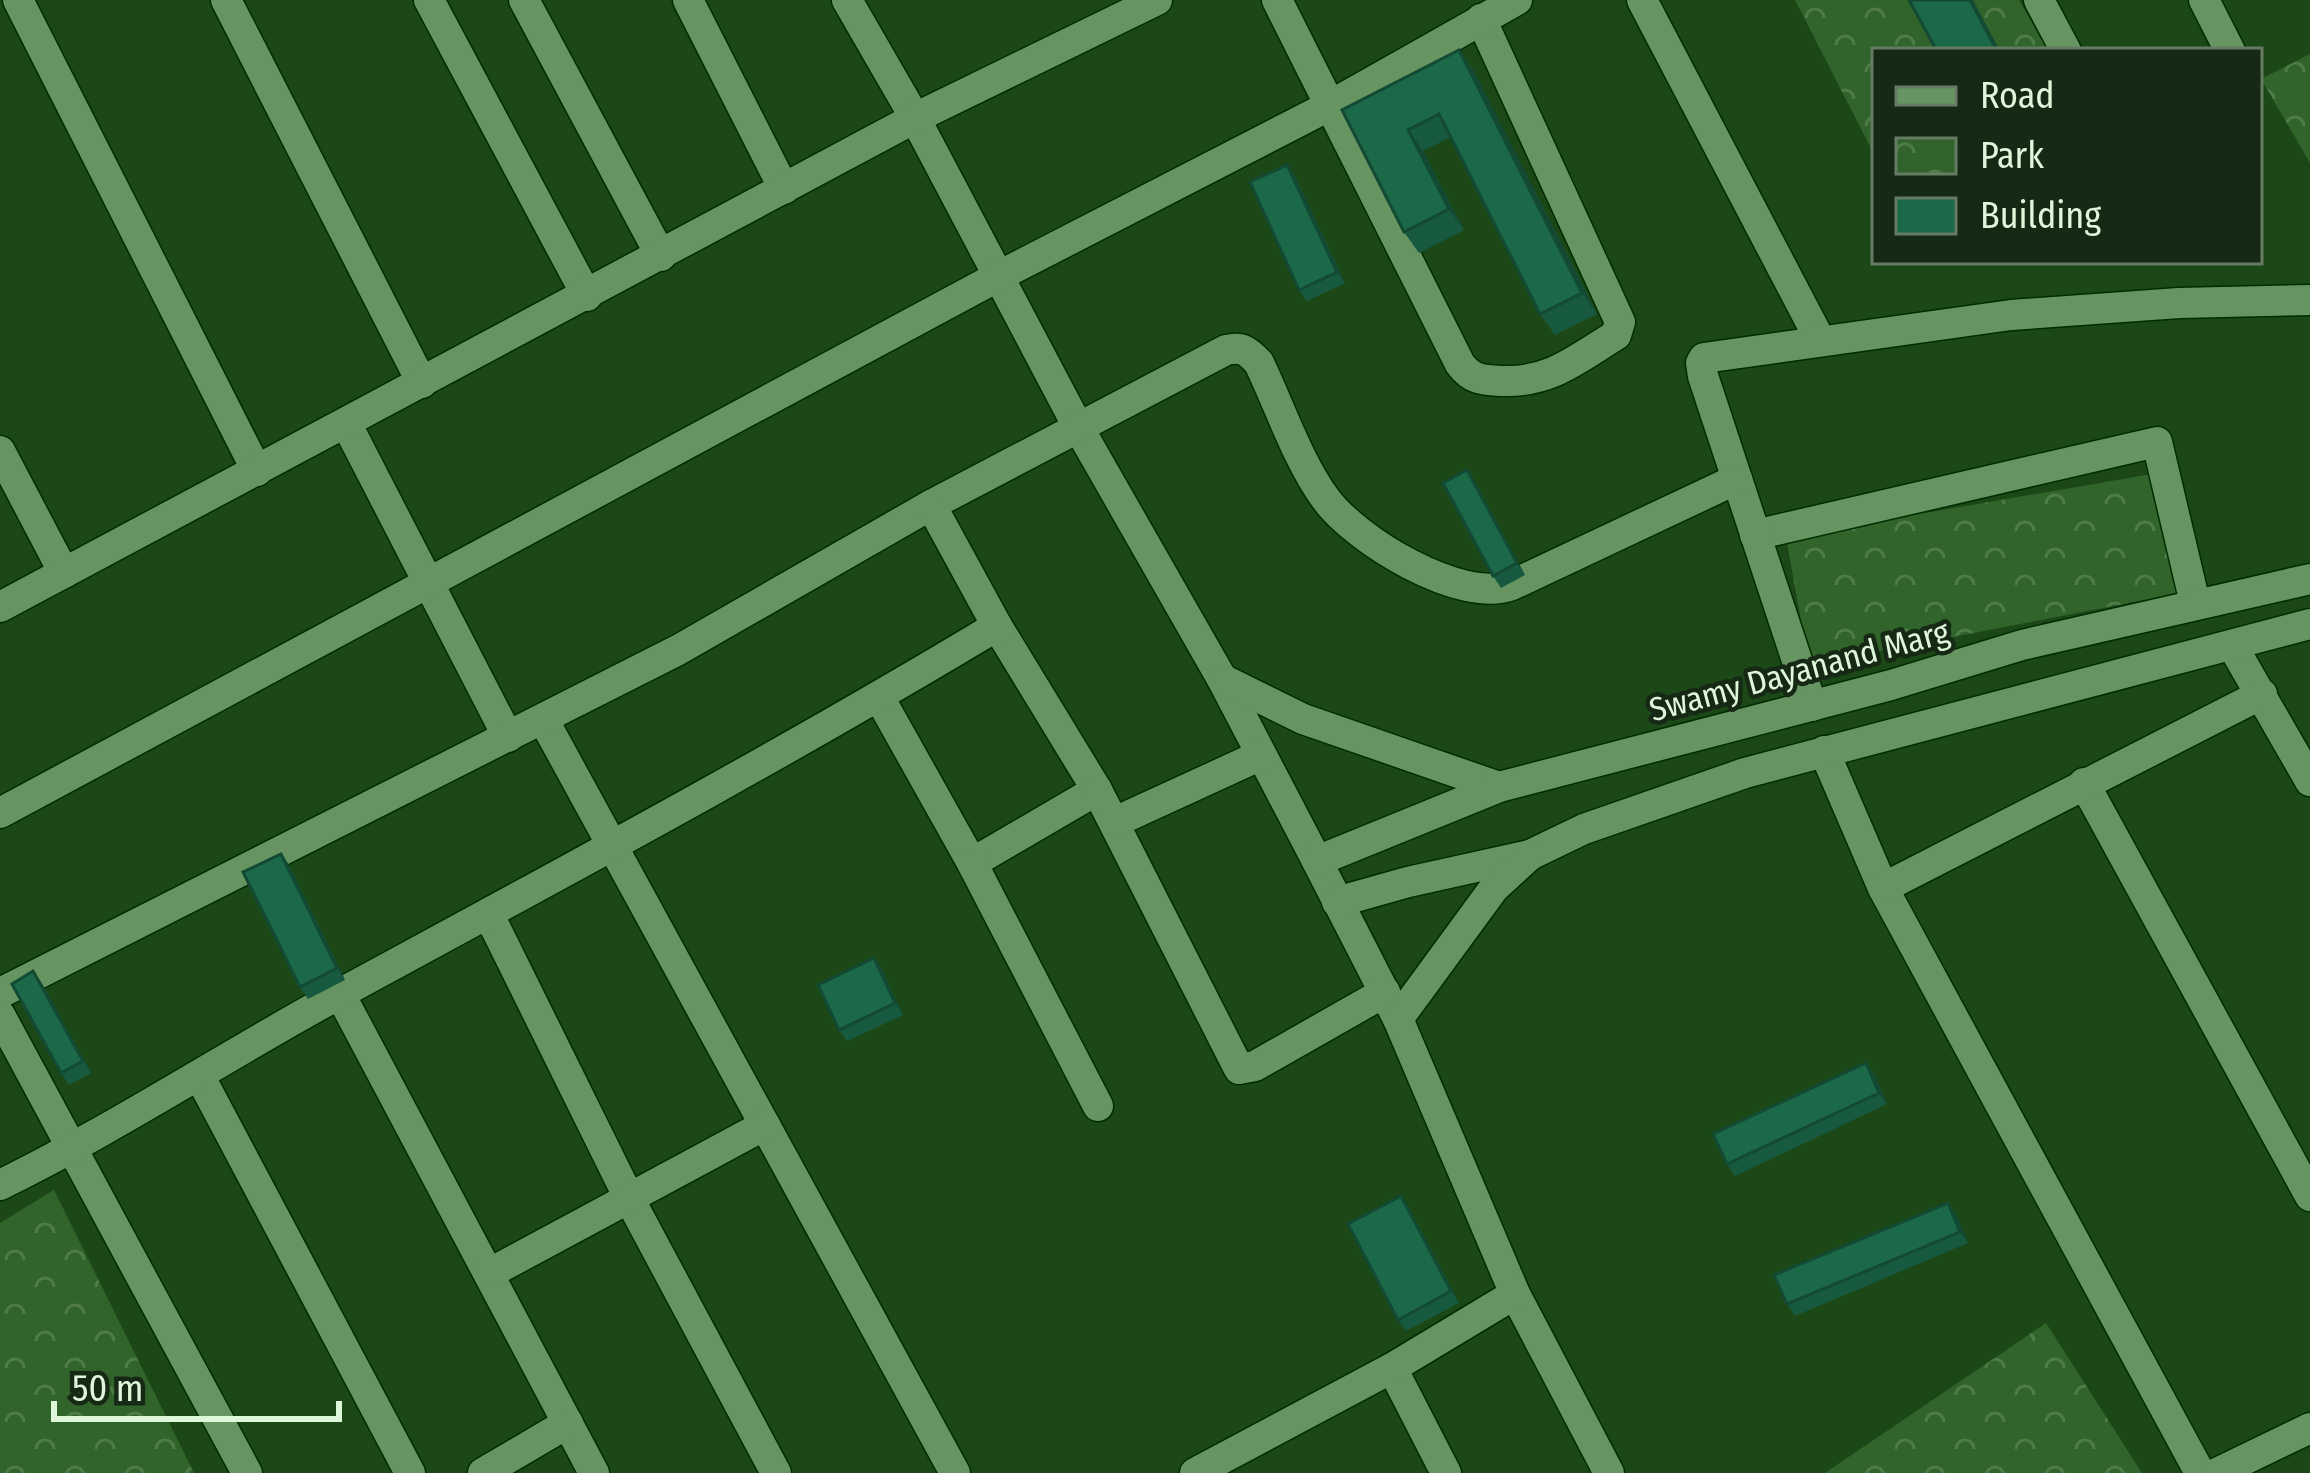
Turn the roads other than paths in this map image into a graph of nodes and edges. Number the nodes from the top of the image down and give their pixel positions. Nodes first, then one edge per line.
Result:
1 (18, 0) edge
2 (226, 0) edge
3 (429, 0) edge
4 (524, 0) edge
5 (688, 0) edge
6 (847, 0) edge
7 (1157, 0) edge
8 (1277, 0) edge
9 (1517, 0) edge
10 (1642, 0) edge
11 (2039, 0) edge
12 (2204, 0) edge
13 (1481, 20) junction
14 (2064, 48) edge
15 (2228, 48) edge
16 (1329, 106) junction
17 (915, 118) junction
18 (784, 189) junction
19 (661, 256) junction
20 (999, 276) junction
21 (586, 296) junction
22 (2310, 300) edge
23 (1820, 340) junction
24 (422, 383) junction
25 (346, 423) junction
26 (1077, 425) junction
27 (0, 452) edge
28 (257, 471) junction
29 (1737, 478) junction
30 (931, 505) junction
31 (1755, 535) junction
32 (64, 573) junction
33 (2310, 579) edge
34 (429, 582) junction
35 (2195, 603) junction
36 (0, 608) edge
37 (2310, 624) edge
38 (997, 626) junction
39 (2232, 645) junction
40 (1222, 680) junction
41 (2262, 694) junction
42 (879, 697) junction
43 (1812, 706) junction
44 (543, 718) junction
45 (508, 737) junction
46 (1824, 751) junction
47 (1261, 755) junction
48 (2310, 781) edge
49 (2084, 784) junction
50 (1499, 788) junction
51 (1097, 790) junction
52 (0, 813) edge
53 (1115, 822) junction
54 (613, 845) junction
55 (1530, 855) junction
56 (1317, 861) junction
57 (972, 863) junction
58 (1883, 888) junction
59 (1337, 902) junction
60 (489, 915) junction
61 (0, 993) edge
62 (340, 994) junction
63 (1391, 1005) junction
64 (0, 1016) edge
65 (199, 1075) junction
66 (1098, 1106) dead end
67 (765, 1125) junction
68 (72, 1150) junction
69 (0, 1185) edge
70 (2310, 1196) edge
71 (630, 1200) junction
72 (490, 1274) junction
73 (1515, 1294) junction
74 (1392, 1368) junction
75 (568, 1423) junction
76 (2310, 1428) edge
77 (1252, 1460) edge
78 (247, 1473) edge
79 (410, 1473) edge
80 (484, 1473) edge
81 (594, 1473) edge
82 (776, 1473) edge
83 (955, 1473) edge
84 (1195, 1473) edge
85 (1446, 1473) edge
86 (1609, 1473) edge
87 (2200, 1473) edge
88 (2217, 1473) edge

1 - 28 street
2 - 24 street
3 - 21 street
4 - 19 street
5 - 18 street
6 - 17 street
7 - 17 street
8 - 16 street
9 - 13 street
10 - 23 street
11 - 14 street
12 - 15 street
13 - 16 street
13 - 16 street
16 - 20 street
17 - 18 street
17 - 20 street
18 - 19 street
19 - 21 street
20 - 26 street
20 - 34 street
21 - 24 street
22 - 23 street
23 - 29 street
24 - 25 street
25 - 28 street
25 - 34 street
26 - 29 street
26 - 30 street
26 - 40 street
27 - 32 street
28 - 32 street
29 - 31 street
30 - 38 street
30 - 44 street
31 - 35 street
31 - 43 street
32 - 36 street
33 - 35 street, Swamy Dayanand Marg
34 - 45 street
34 - 52 street
35 - 43 street, Swamy Dayanand Marg
37 - 39 street
38 - 42 street
38 - 51 street
39 - 41 street
39 - 46 street
40 - 47 street
40 - 50 street
41 - 48 street
41 - 49 street
42 - 54 street
42 - 57 street
43 - 50 street, Swamy Dayanand Marg
44 - 45 street
44 - 54 street
45 - 61 street
46 - 55 street
46 - 58 street
47 - 53 street
47 - 56 street
49 - 58 street
49 - 70 street
50 - 56 street, Swamy Dayanand Marg
51 - 53 street
51 - 57 street
53 - 63 street
54 - 60 street
54 - 67 street
55 - 59 street
55 - 63 street
56 - 59 street
57 - 66 street
58 - 87 street
59 - 63 street
60 - 62 street
60 - 71 street
62 - 65 street
62 - 72 street
63 - 73 street
64 - 68 street
65 - 68 street
65 - 79 street
67 - 71 street
67 - 83 street
68 - 69 street
68 - 78 street
71 - 72 street
71 - 82 street
72 - 75 street
73 - 74 street
73 - 86 street
74 - 77 street
74 - 85 street
75 - 80 street
75 - 81 street
76 - 88 street
77 - 84 street

